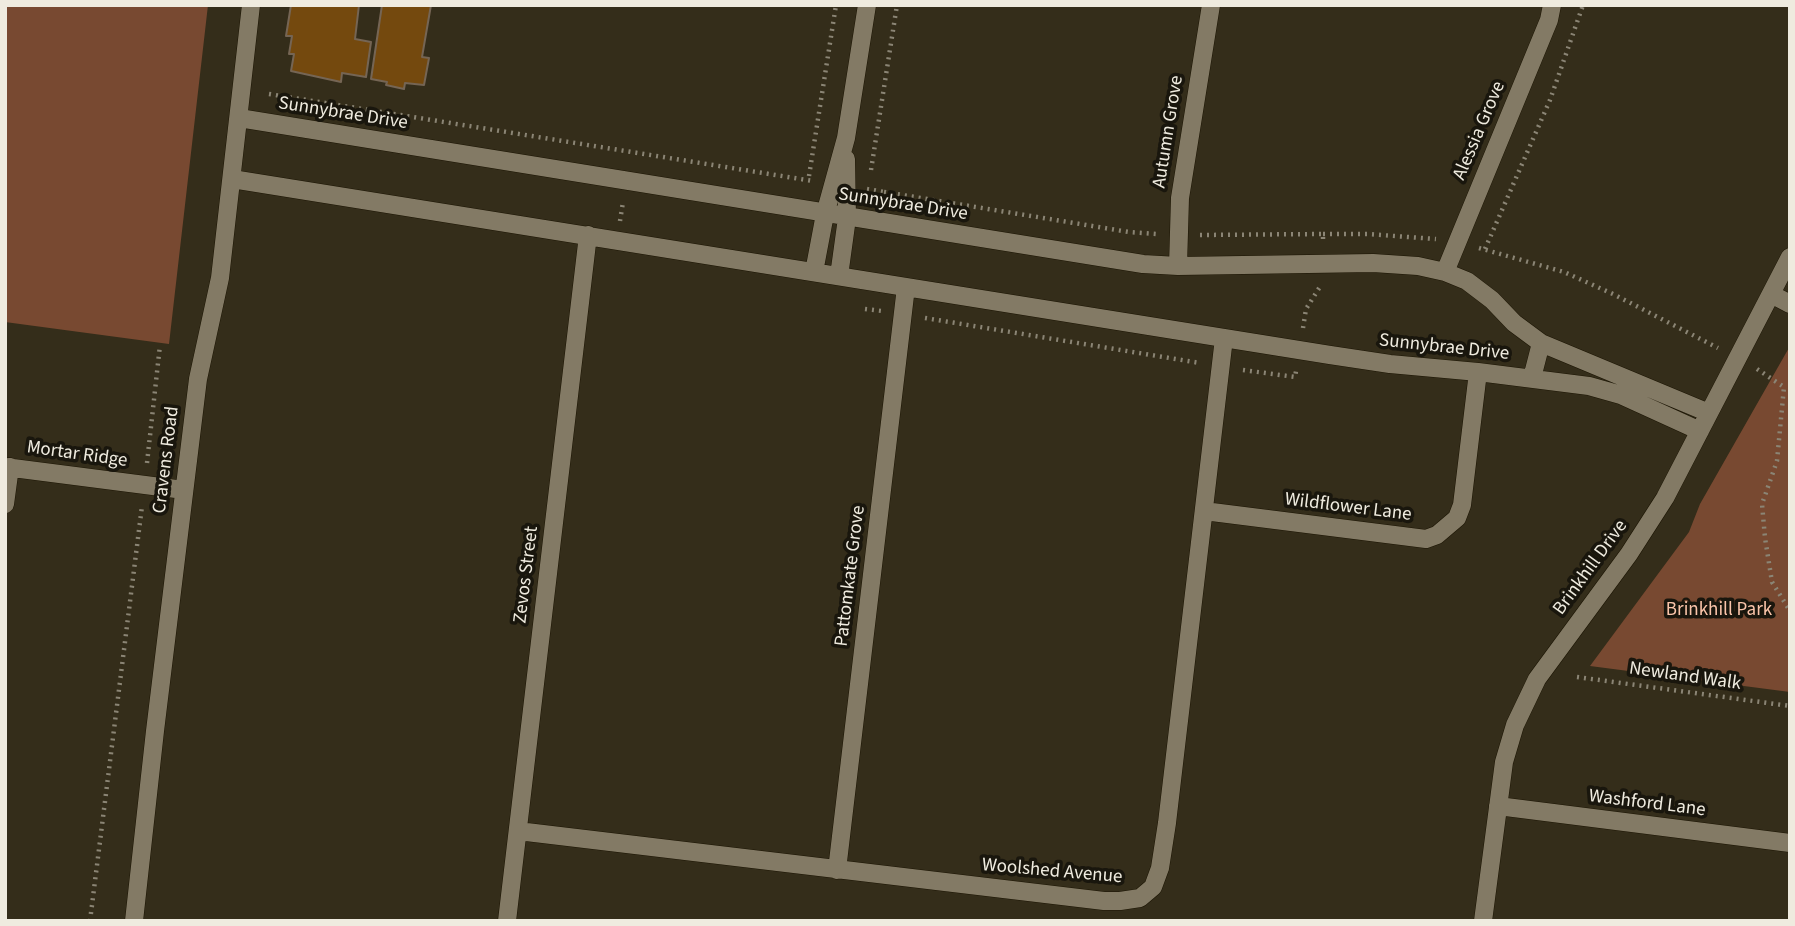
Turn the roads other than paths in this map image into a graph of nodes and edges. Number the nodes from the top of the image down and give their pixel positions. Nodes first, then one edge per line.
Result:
1 (251, 5) edge
2 (867, 5) edge
3 (1211, 5) edge
4 (1552, 5) edge
5 (239, 118) junction
6 (846, 138) junction
7 (232, 179) junction
8 (825, 214) junction
9 (847, 218) junction
10 (588, 235) junction
11 (1790, 257) edge
12 (1178, 266) junction
13 (814, 272) junction
14 (1445, 272) junction
15 (839, 276) junction
16 (906, 287) junction
17 (1770, 294) junction
18 (1790, 304) edge
19 (1224, 338) junction
20 (1542, 343) junction
21 (1478, 372) junction
22 (1532, 378) junction
23 (1709, 413) junction
24 (1700, 431) junction
25 (8, 467) edge
26 (184, 490) junction
27 (5, 504) edge
28 (1204, 511) junction
29 (1498, 806) junction
30 (518, 831) junction
31 (1790, 844) edge
32 (837, 870) junction
33 (134, 921) edge
34 (507, 921) edge
35 (1483, 921) edge

1 - 5 street, Cravens Road
2 - 6 street
3 - 12 street, Autumn Grove
4 - 14 street, Alessia Grove
5 - 7 street, Cravens Road
5 - 8 street, Sunnybrae Drive
6 - 8 street
6 - 9 street
7 - 10 street, Sunnybrae Drive
7 - 26 street, Cravens Road
8 - 9 street, Sunnybrae Drive
8 - 13 street
9 - 12 street, Sunnybrae Drive
9 - 15 street
10 - 13 street, Sunnybrae Drive
10 - 30 street, Zevos Street
11 - 17 street, Brinkhill Drive
12 - 14 street, Sunnybrae Drive
13 - 15 street, Sunnybrae Drive
14 - 20 street, Sunnybrae Drive
15 - 16 street, Sunnybrae Drive
16 - 19 street, Sunnybrae Drive
16 - 32 street, Pattomkate Grove
17 - 18 street
17 - 23 street, Brinkhill Drive
19 - 21 street, Sunnybrae Drive
19 - 28 street, Woolshed Avenue
20 - 22 street, Sunnybrae Drive
20 - 23 street, Sunnybrae Drive
21 - 22 street, Sunnybrae Drive
21 - 28 street, Wildflower Lane
22 - 24 street, Sunnybrae Drive
23 - 24 street, Brinkhill Drive
24 - 29 street, Brinkhill Drive
25 - 26 street, Mortar Ridge
25 - 27 street
26 - 33 street, Cravens Road
28 - 32 street, Woolshed Avenue
29 - 31 street, Washford Lane
29 - 35 street, Brinkhill Drive
30 - 32 street, Woolshed Avenue
30 - 34 street, Zevos Street

